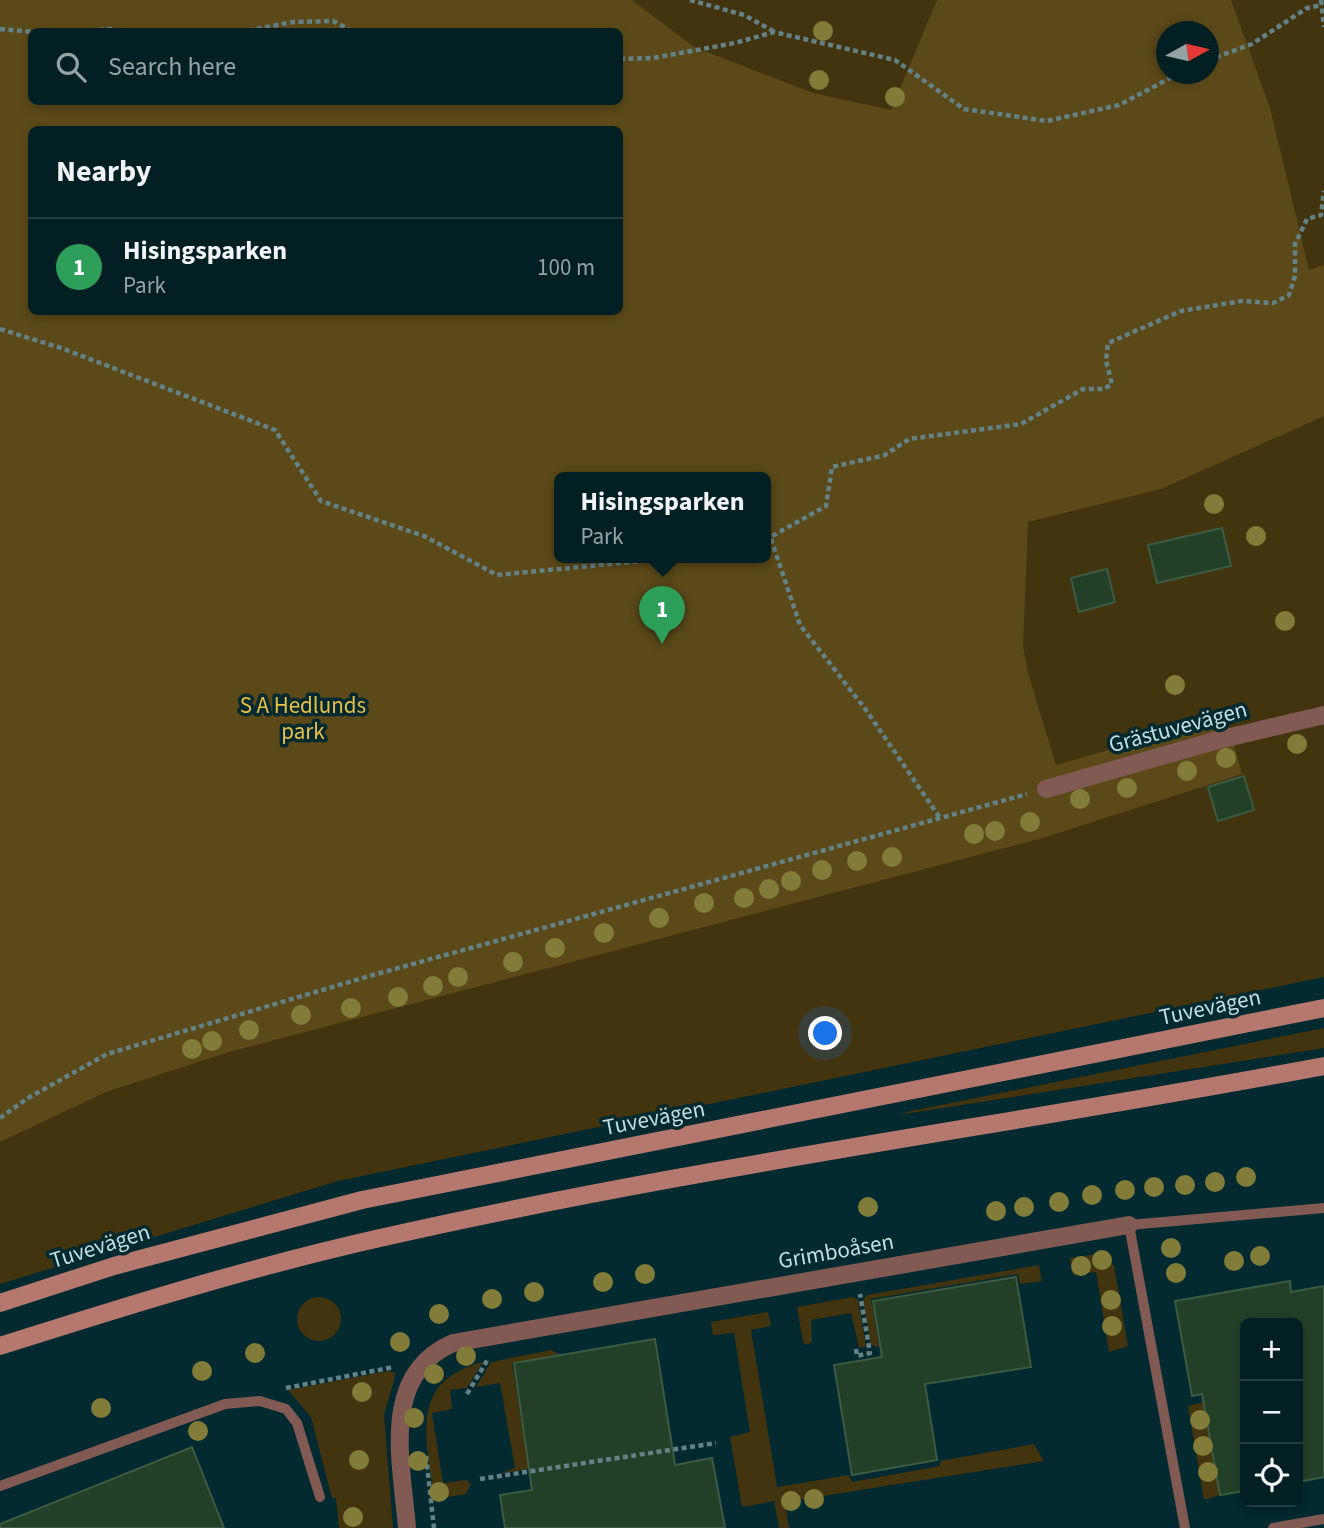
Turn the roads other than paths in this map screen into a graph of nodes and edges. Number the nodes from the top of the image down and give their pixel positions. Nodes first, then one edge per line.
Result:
1 (1324, 715) edge
2 (1046, 789) road end
3 (1324, 1008) edge
4 (1324, 1066) edge
5 (1324, 1208) edge
6 (1129, 1225) junction
7 (0, 1303) edge
8 (0, 1346) edge
9 (0, 1486) edge
10 (320, 1497) dead end
11 (1324, 1519) edge
12 (407, 1528) edge
13 (1185, 1528) edge
14 (1273, 1528) edge

1 - 2 street, Grästuvevägen
3 - 7 main road, Tuvevägen
4 - 8 main road
5 - 6 lane
6 - 12 street, Grimboåsen
6 - 13 lane
9 - 10 lane
11 - 14 lane

